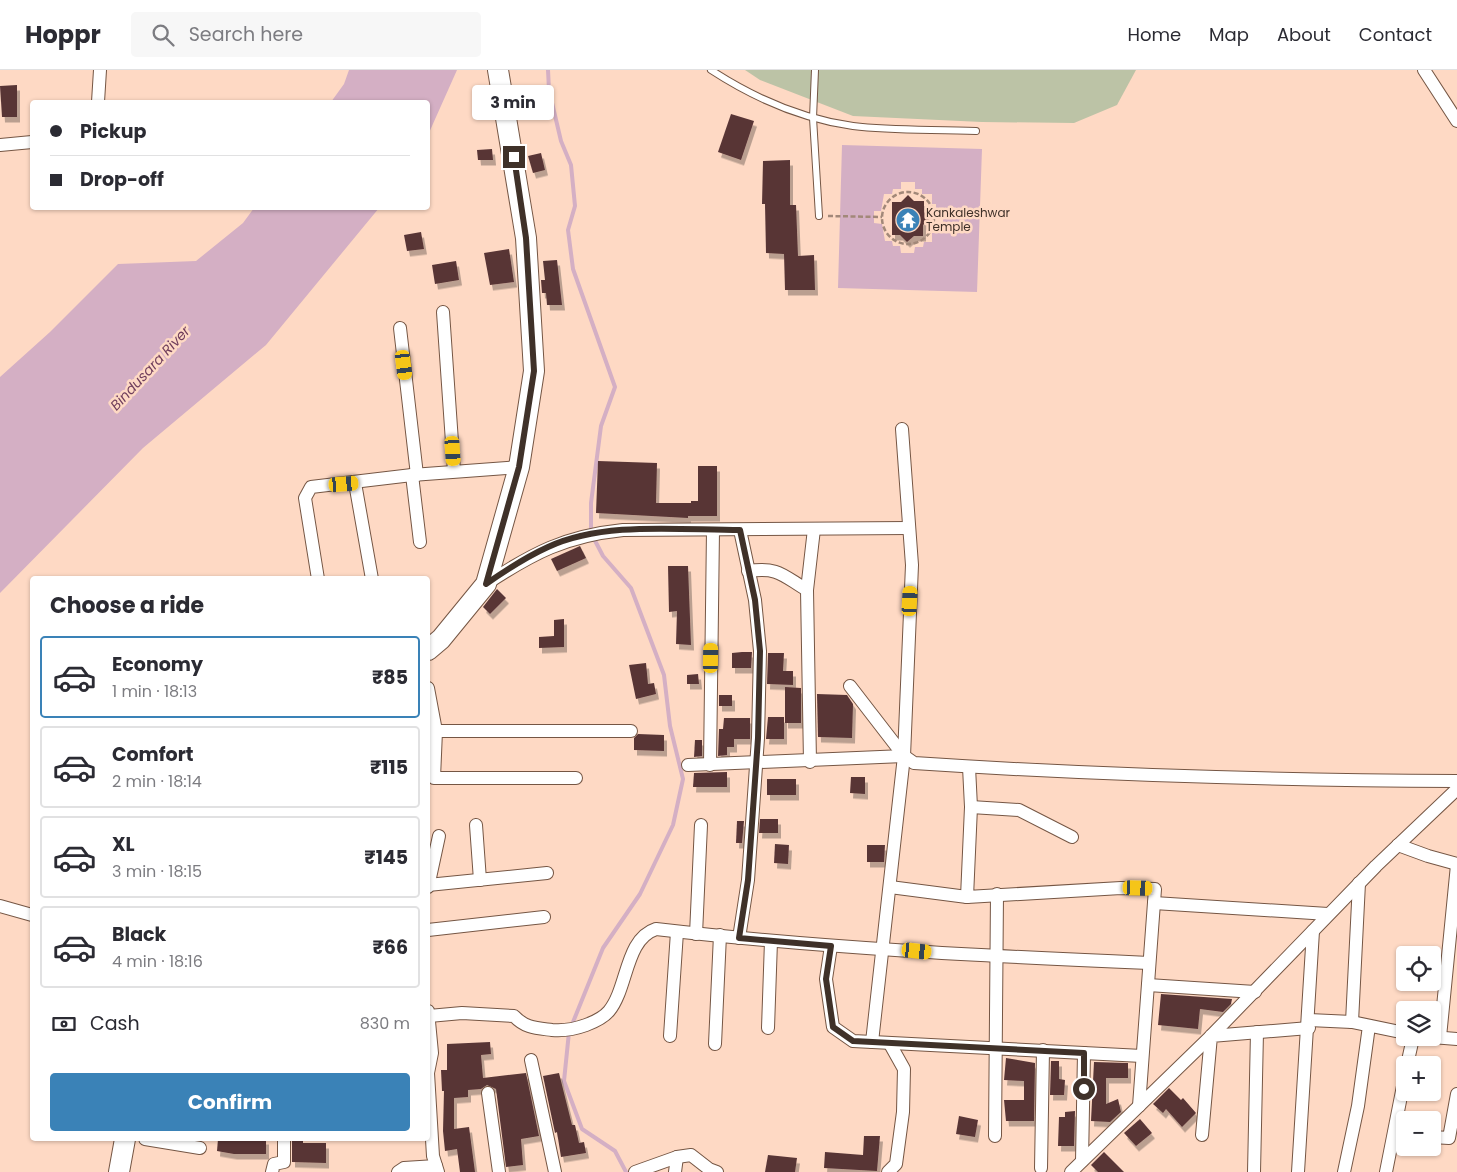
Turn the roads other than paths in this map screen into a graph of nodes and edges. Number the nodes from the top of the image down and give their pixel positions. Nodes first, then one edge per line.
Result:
1 (100, 70) edge
2 (498, 70) edge
3 (711, 70) edge
4 (815, 70) edge
5 (1424, 70) edge
6 (98, 100) edge
7 (813, 118) junction
8 (1457, 120) edge
9 (976, 131) dead end
10 (30, 142) edge
11 (0, 145) edge
12 (819, 216) dead end
13 (443, 312) dead end
14 (400, 328) dead end
15 (902, 429) dead end
16 (519, 467) junction
17 (454, 471) junction
18 (414, 475) junction
19 (355, 483) junction
20 (909, 528) junction
21 (814, 529) junction
22 (713, 530) junction
23 (740, 530) junction
24 (420, 542) dead end
25 (748, 571) junction
26 (318, 576) edge
27 (371, 576) edge
28 (486, 584) junction
29 (807, 590) junction
30 (430, 648) edge
31 (850, 686) dead end
32 (430, 699) edge
33 (631, 731) dead end
34 (436, 732) junction
35 (904, 756) junction
36 (756, 762) junction
37 (810, 762) junction
38 (431, 764) edge
39 (688, 765) dead end
40 (710, 765) junction
41 (970, 767) junction
42 (576, 778) dead end
43 (1457, 781) edge
44 (1457, 789) edge
45 (971, 807) junction
46 (476, 824) dead end
47 (701, 825) dead end
48 (439, 836) dead end
49 (1072, 837) dead end
50 (1398, 844) junction
51 (1457, 865) edge
52 (547, 873) dead end
53 (430, 877) edge
54 (480, 880) junction
55 (1359, 883) junction
56 (430, 886) edge
57 (890, 887) junction
58 (997, 894) junction
59 (967, 897) junction
60 (1154, 903) junction
61 (0, 906) edge
62 (30, 914) edge
63 (1328, 914) junction
64 (544, 917) dead end
65 (430, 930) edge
66 (1313, 931) junction
67 (677, 932) junction
68 (696, 934) junction
69 (720, 935) junction
70 (739, 938) junction
71 (771, 941) junction
72 (831, 946) junction
73 (884, 948) junction
74 (995, 957) junction
75 (1149, 963) junction
76 (1148, 985) junction
77 (1254, 992) junction
78 (1440, 1001) edge
79 (430, 1014) edge
80 (1352, 1022) junction
81 (1309, 1024) junction
82 (1368, 1026) junction
83 (768, 1028) dead end
84 (1396, 1031) edge
85 (1257, 1032) junction
86 (430, 1034) edge
87 (670, 1036) dead end
88 (1211, 1036) junction
89 (1441, 1037) edge
90 (1457, 1039) edge
91 (872, 1042) junction
92 (716, 1044) dead end
93 (890, 1044) junction
94 (995, 1048) junction
95 (1043, 1050) junction
96 (1084, 1053) junction
97 (1142, 1056) junction
98 (531, 1060) dead end
99 (430, 1063) edge
100 (488, 1094) dead end
101 (1457, 1094) edge
102 (430, 1106) edge
103 (1138, 1106) junction
104 (1202, 1135) dead end
105 (995, 1136) dead end
106 (1441, 1138) edge
107 (125, 1141) edge
108 (157, 1141) edge
109 (284, 1141) edge
110 (1396, 1143) edge
111 (200, 1148) dead end
112 (677, 1157) junction
113 (1082, 1162) junction
114 (1041, 1168) dead end
115 (437, 1169) edge
116 (123, 1172) edge
117 (272, 1172) edge
118 (398, 1172) edge
119 (499, 1172) edge
120 (555, 1172) edge
121 (635, 1172) edge
122 (675, 1172) edge
123 (718, 1172) edge
124 (888, 1172) edge
125 (1071, 1172) edge
126 (1254, 1172) edge
127 (1298, 1172) edge
128 (1344, 1172) edge
129 (1386, 1172) edge
130 (1392, 1172) edge

1 - 6 street
2 - 16 main road
3 - 7 lane
4 - 7 lane
5 - 8 street
7 - 9 lane
7 - 12 lane
10 - 11 street
13 - 17 street
14 - 18 street
15 - 20 street
16 - 17 street
16 - 28 main road
17 - 18 street
18 - 19 street
18 - 24 street
19 - 26 street
19 - 27 street
20 - 21 street
20 - 35 street
21 - 23 street
21 - 29 street
22 - 23 street
22 - 28 street
22 - 40 street
23 - 25 street
25 - 29 street
25 - 36 street
28 - 30 main road
29 - 37 street
31 - 35 street
32 - 34 street
33 - 34 street
34 - 38 street
35 - 37 street
35 - 41 street
35 - 57 street
36 - 37 street
36 - 40 street
36 - 70 street
38 - 42 street
39 - 40 street
41 - 43 street
41 - 45 street
44 - 50 street
45 - 49 street
45 - 59 street
46 - 54 street
47 - 68 street
48 - 53 street
50 - 51 street
50 - 55 street
51 - 78 street
52 - 54 street
54 - 56 street
55 - 63 street
55 - 80 street
57 - 59 street
57 - 73 street
58 - 59 street
58 - 60 street
58 - 74 street
60 - 63 street
60 - 75 street
61 - 62 street
63 - 66 street
64 - 65 street
66 - 77 street
66 - 81 street
67 - 68 street
67 - 79 street
67 - 87 street
68 - 69 street
69 - 70 street
69 - 92 street
70 - 71 street
71 - 72 street
71 - 83 street
72 - 73 street
72 - 91 street
73 - 74 street
73 - 91 street
74 - 75 street
74 - 94 street
75 - 76 street
76 - 77 street
76 - 97 street
77 - 88 street
80 - 81 street
80 - 82 street
81 - 85 street
81 - 127 street
82 - 84 street
82 - 128 street
85 - 88 street
85 - 126 street
86 - 99 street
88 - 103 street
88 - 104 street
89 - 90 street
91 - 93 street
93 - 94 street
93 - 124 street
94 - 95 street
94 - 105 street
95 - 96 street
95 - 114 street
96 - 97 street
96 - 113 street
97 - 103 street
98 - 120 street
100 - 119 street
101 - 106 street
102 - 115 street
103 - 113 street
107 - 116 main road
108 - 111 street
109 - 117 street
110 - 129 street
112 - 121 street
112 - 122 street
112 - 123 street
113 - 125 street
115 - 118 street
129 - 130 street

